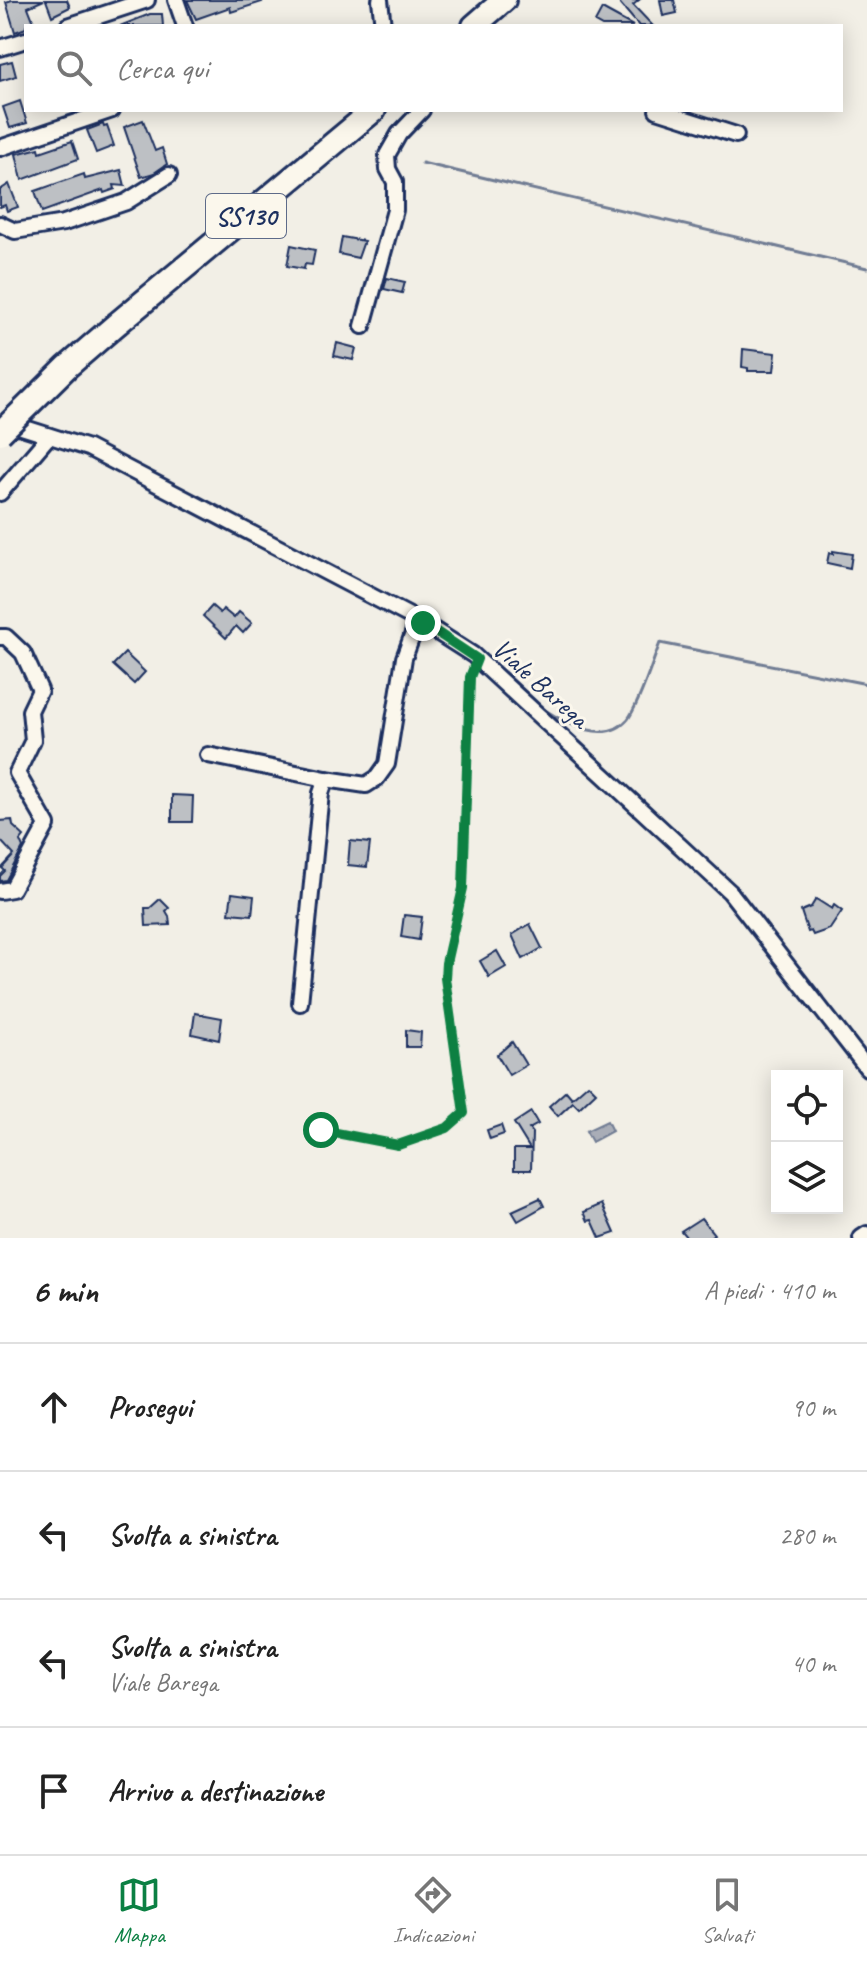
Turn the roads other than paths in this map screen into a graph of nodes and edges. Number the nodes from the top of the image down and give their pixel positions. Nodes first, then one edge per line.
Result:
1 (147, 0) edge
2 (176, 0) edge
3 (380, 0) edge
4 (504, 0) edge
5 (74, 24) edge
6 (184, 24) edge
7 (383, 24) edge
8 (476, 24) edge
9 (24, 41) edge
10 (0, 48) edge
11 (106, 112) edge
12 (372, 112) edge
13 (420, 112) edge
14 (663, 112) edge
15 (736, 135) dead end
16 (0, 148) edge
17 (169, 175) dead end
18 (0, 224) edge
19 (363, 326) dead end
20 (0, 420) edge
21 (0, 433) edge
22 (49, 436) junction
23 (0, 493) edge
24 (418, 620) junction
25 (0, 637) edge
26 (208, 755) dead end
27 (326, 779) junction
28 (0, 891) edge
29 (300, 1003) dead end
30 (867, 1068) edge
31 (867, 1234) edge
32 (861, 1238) edge

1 - 5 street
2 - 6 street
3 - 7 street
4 - 8 highway
9 - 10 street
11 - 16 street
12 - 21 highway, SS130, bridge
13 - 19 street
14 - 15 street
17 - 18 street
20 - 22 street, Viale Barega
22 - 23 street
22 - 24 street, Viale Barega
24 - 27 street
24 - 30 street, Viale Barega
25 - 28 street
26 - 27 street
27 - 29 street
31 - 32 street

